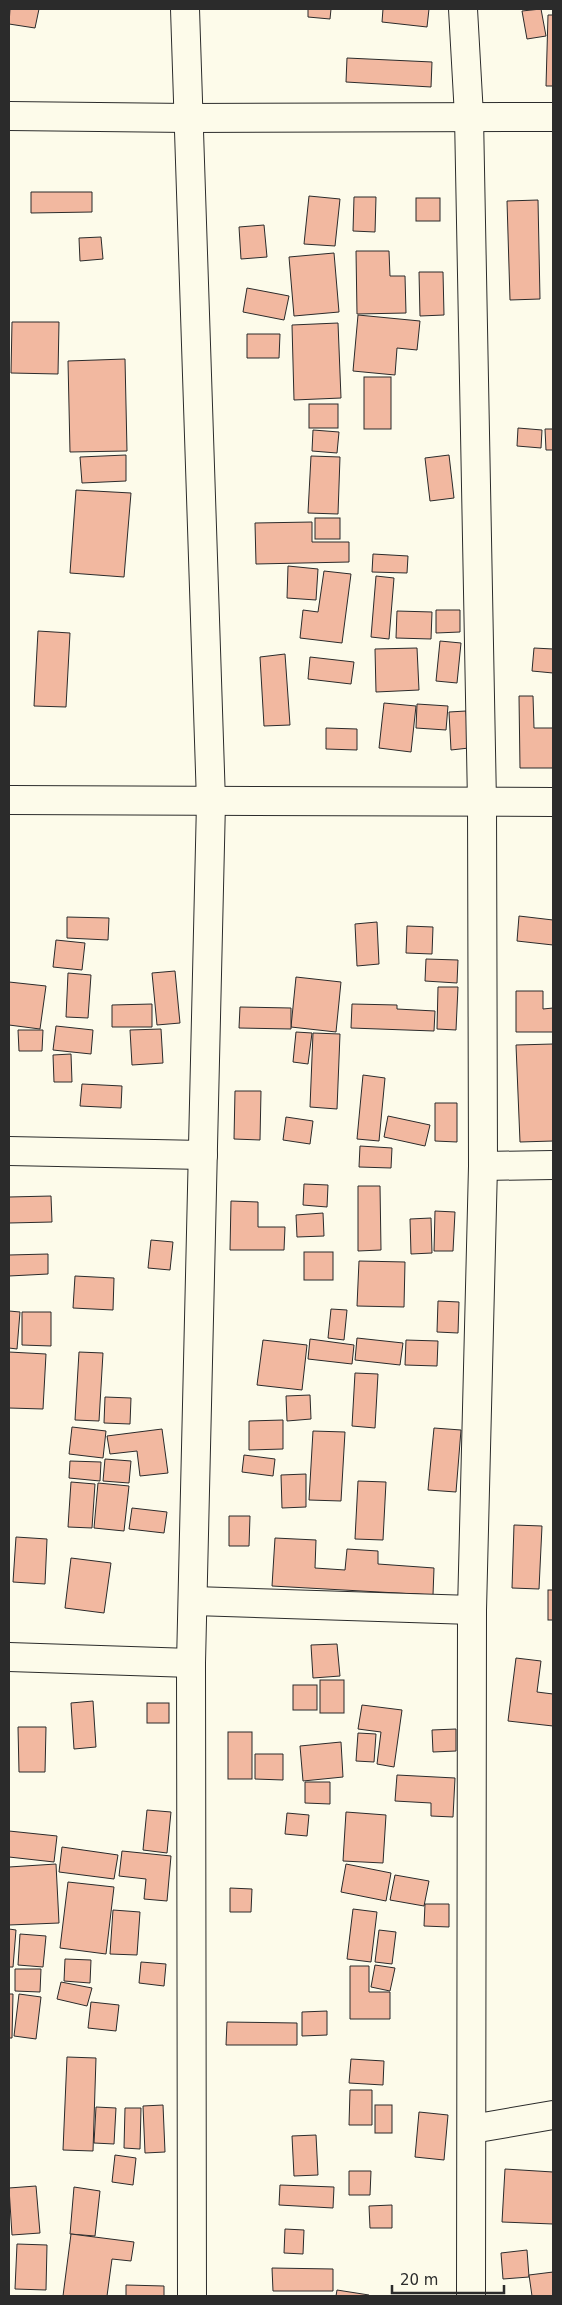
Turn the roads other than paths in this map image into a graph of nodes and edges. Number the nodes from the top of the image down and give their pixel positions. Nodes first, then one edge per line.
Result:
1 (185, 9) edge
2 (463, 9) edge
3 (9, 116) edge
4 (469, 116) junction
5 (553, 117) edge
6 (188, 118) junction
7 (9, 800) edge
8 (211, 802) junction
9 (553, 802) edge
10 (482, 804) junction
11 (9, 1151) edge
12 (203, 1155) junction
13 (553, 1165) edge
14 (483, 1166) junction
15 (194, 1600) junction
16 (472, 1610) junction
17 (9, 1657) edge
18 (191, 1663) junction
19 (553, 2115) edge
20 (472, 2129) junction
21 (192, 2296) edge
22 (471, 2296) edge

1 - 6 street
2 - 4 street
3 - 6 street
4 - 5 street
4 - 6 street
4 - 10 street
6 - 8 street
7 - 8 street
8 - 10 street
8 - 12 street
9 - 10 street
10 - 14 street
11 - 12 street
12 - 15 street
13 - 14 street
14 - 16 street
15 - 16 street
15 - 18 street
16 - 20 street
17 - 18 street
18 - 21 street
19 - 20 street
20 - 22 street

